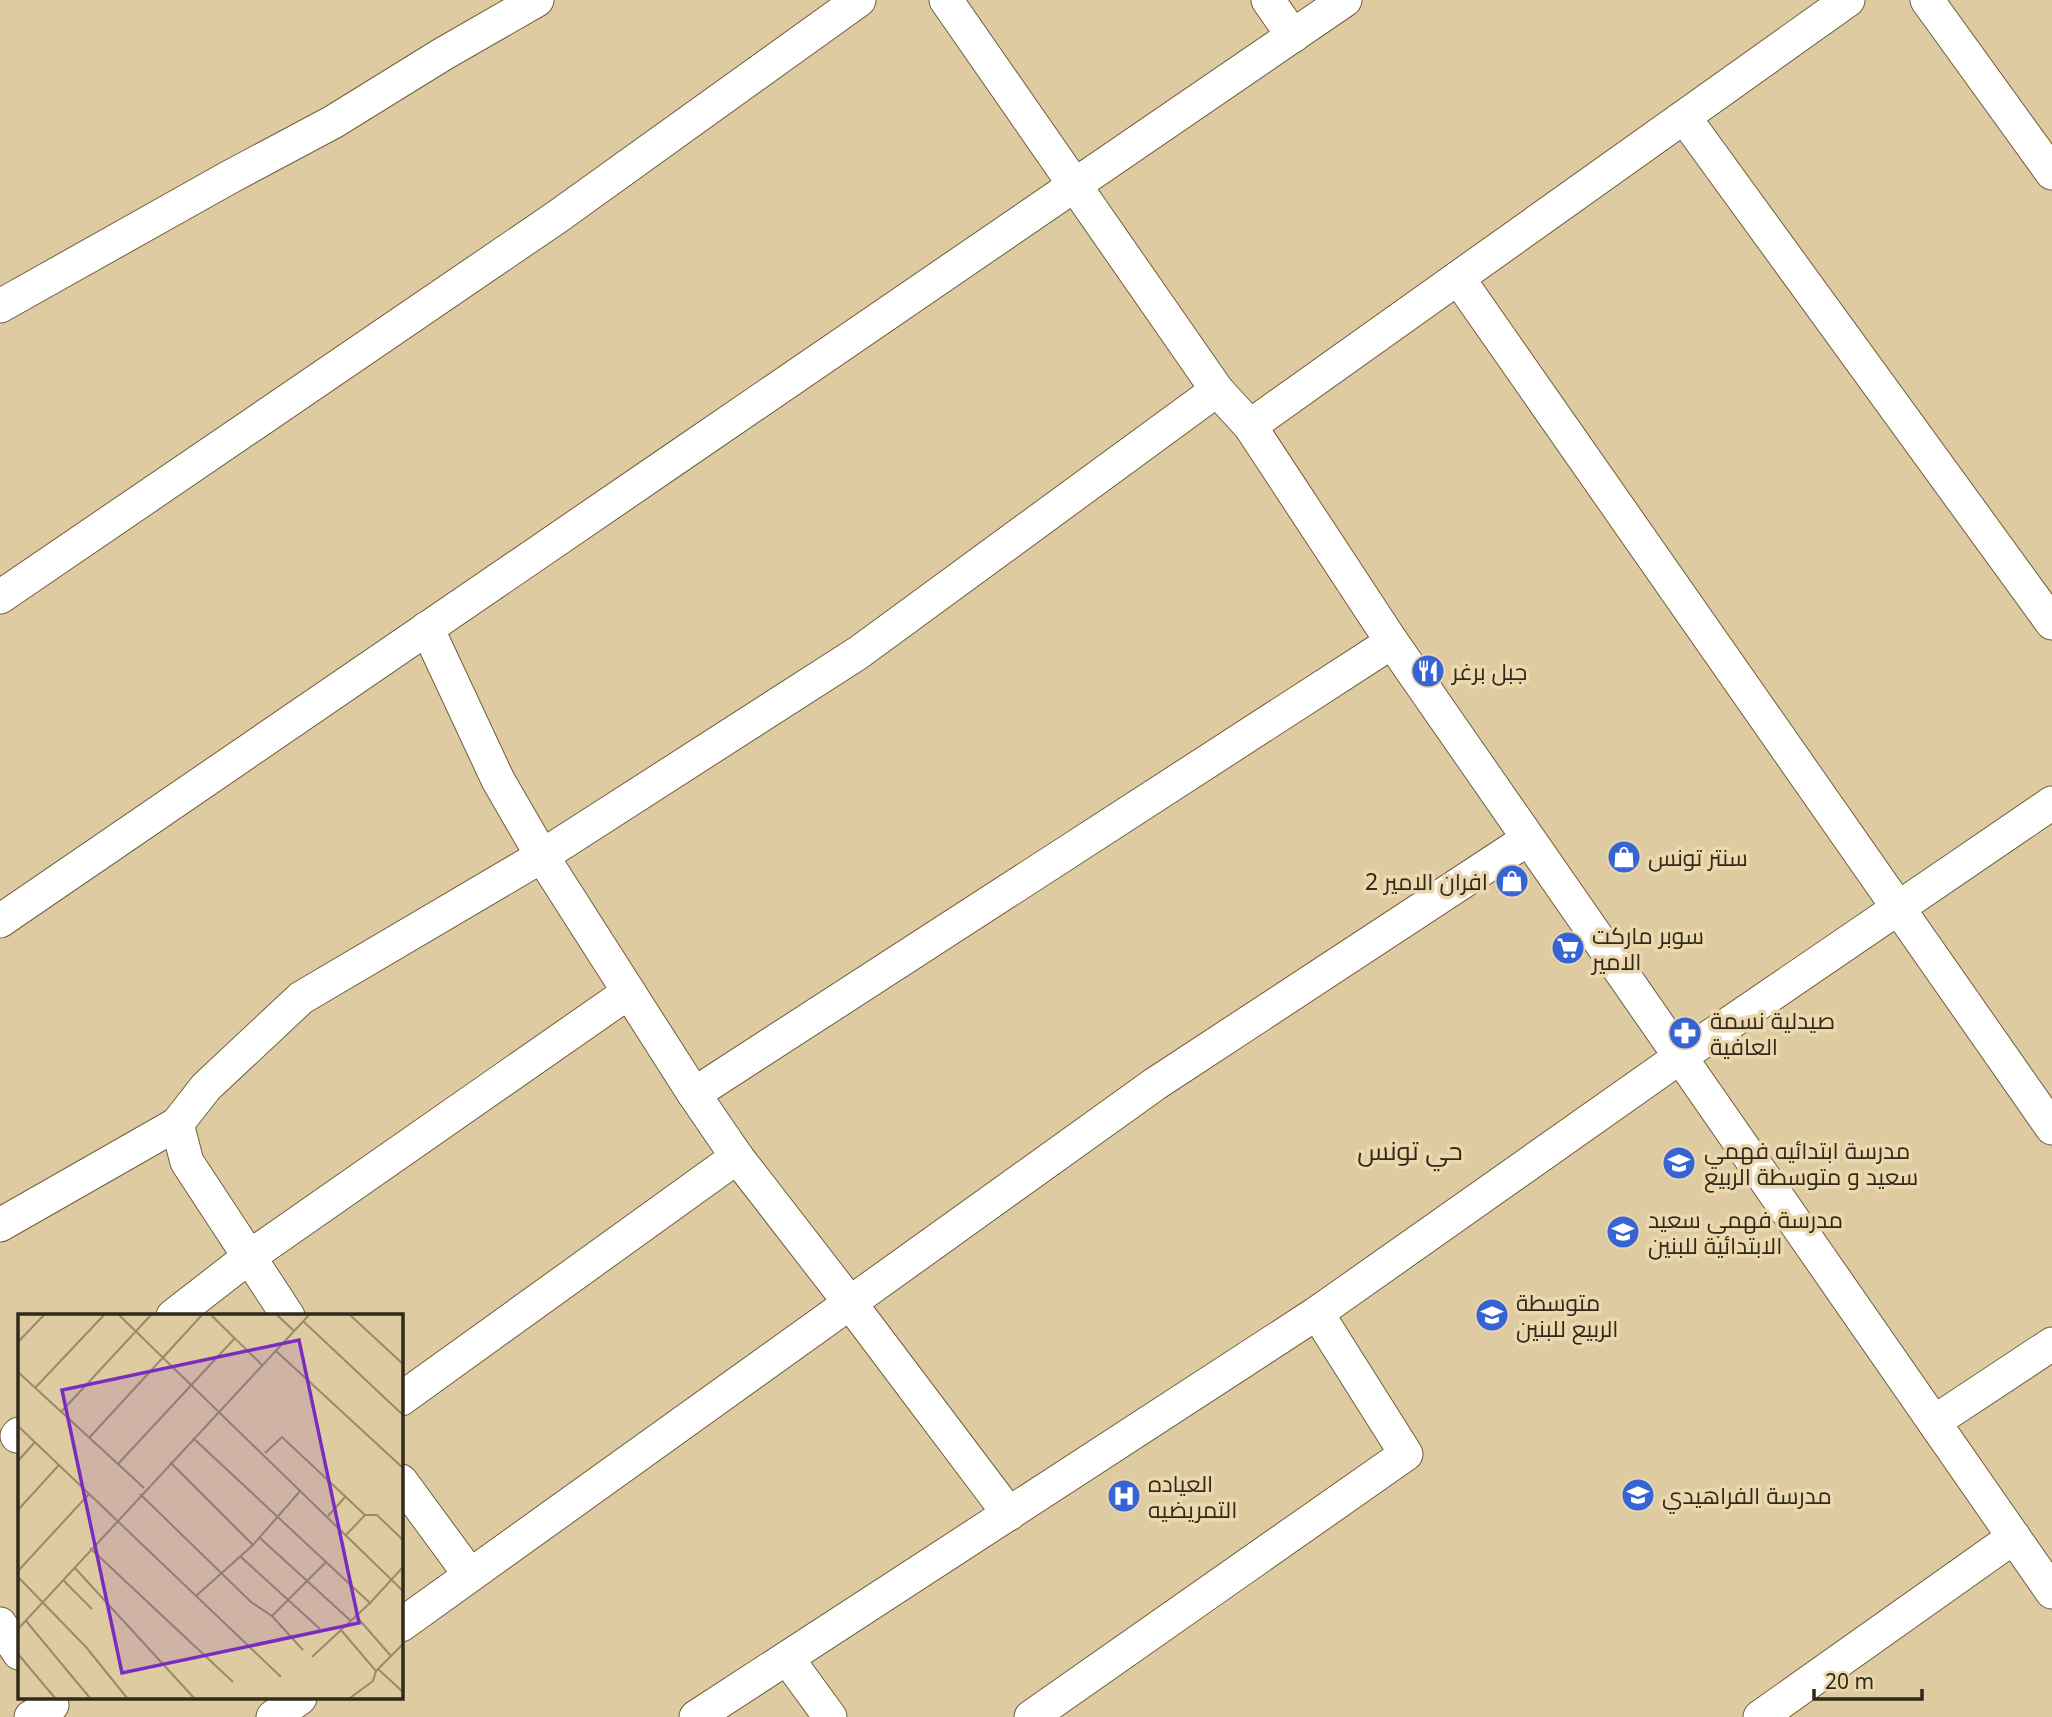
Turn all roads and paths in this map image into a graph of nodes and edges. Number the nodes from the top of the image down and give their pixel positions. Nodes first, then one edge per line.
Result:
1 (537, 0) edge
2 (859, 0) edge
3 (946, 0) edge
4 (1268, 0) edge
5 (1345, 0) edge
6 (1848, 0) edge
7 (1927, 0) edge
8 (1293, 36) junction
9 (1684, 117) junction
10 (2052, 173) edge
11 (1074, 185) junction
12 (1458, 278) junction
13 (0, 306) edge
14 (1217, 390) junction
15 (1250, 426) junction
16 (0, 597) edge
17 (2052, 623) edge
18 (427, 628) junction
19 (1392, 642) junction
20 (2052, 803) edge
21 (1528, 839) junction
22 (542, 856) junction
23 (1898, 908) junction
24 (0, 921) edge
25 (629, 992) junction
26 (1680, 1057) junction
27 (694, 1094) junction
28 (177, 1124) junction
29 (2052, 1128) edge
30 (737, 1157) junction
31 (0, 1226) edge
32 (249, 1257) junction
33 (850, 1303) junction
34 (1317, 1313) junction
35 (176, 1314) edge
36 (287, 1314) edge
37 (2052, 1344) edge
38 (402, 1398) edge
39 (1934, 1422) junction
40 (402, 1482) edge
41 (1009, 1514) junction
42 (2014, 1537) junction
43 (470, 1575) junction
44 (2052, 1592) edge
45 (0, 1624) edge
46 (402, 1624) edge
47 (18, 1651) edge
48 (787, 1658) junction
49 (297, 1700) edge
50 (273, 1717) edge
51 (696, 1717) edge
52 (830, 1717) edge
53 (1031, 1717) edge
54 (1760, 1717) edge

1 - 13 street
2 - 16 street
3 - 11 street
4 - 8 street
5 - 8 street
6 - 9 street
7 - 10 street
8 - 11 street
9 - 12 street
9 - 17 street
11 - 14 street
11 - 18 street
12 - 15 street
12 - 23 street
14 - 15 street
14 - 22 street
15 - 19 street
18 - 22 street
18 - 24 street
19 - 21 street
19 - 27 street
20 - 23 street
21 - 26 street
21 - 33 street
22 - 25 street
22 - 28 street
23 - 26 street
23 - 29 street
25 - 27 street
25 - 32 street
26 - 34 street
26 - 39 street
27 - 30 street
28 - 31 street
28 - 32 street
30 - 33 street
30 - 38 street
32 - 35 street
32 - 36 street
33 - 41 street
33 - 43 street
34 - 41 street
34 - 53 street
37 - 39 street
39 - 42 street
40 - 43 street
41 - 48 street
42 - 44 street
42 - 54 street
43 - 46 street
45 - 47 street
48 - 51 street
48 - 52 street
49 - 50 street

